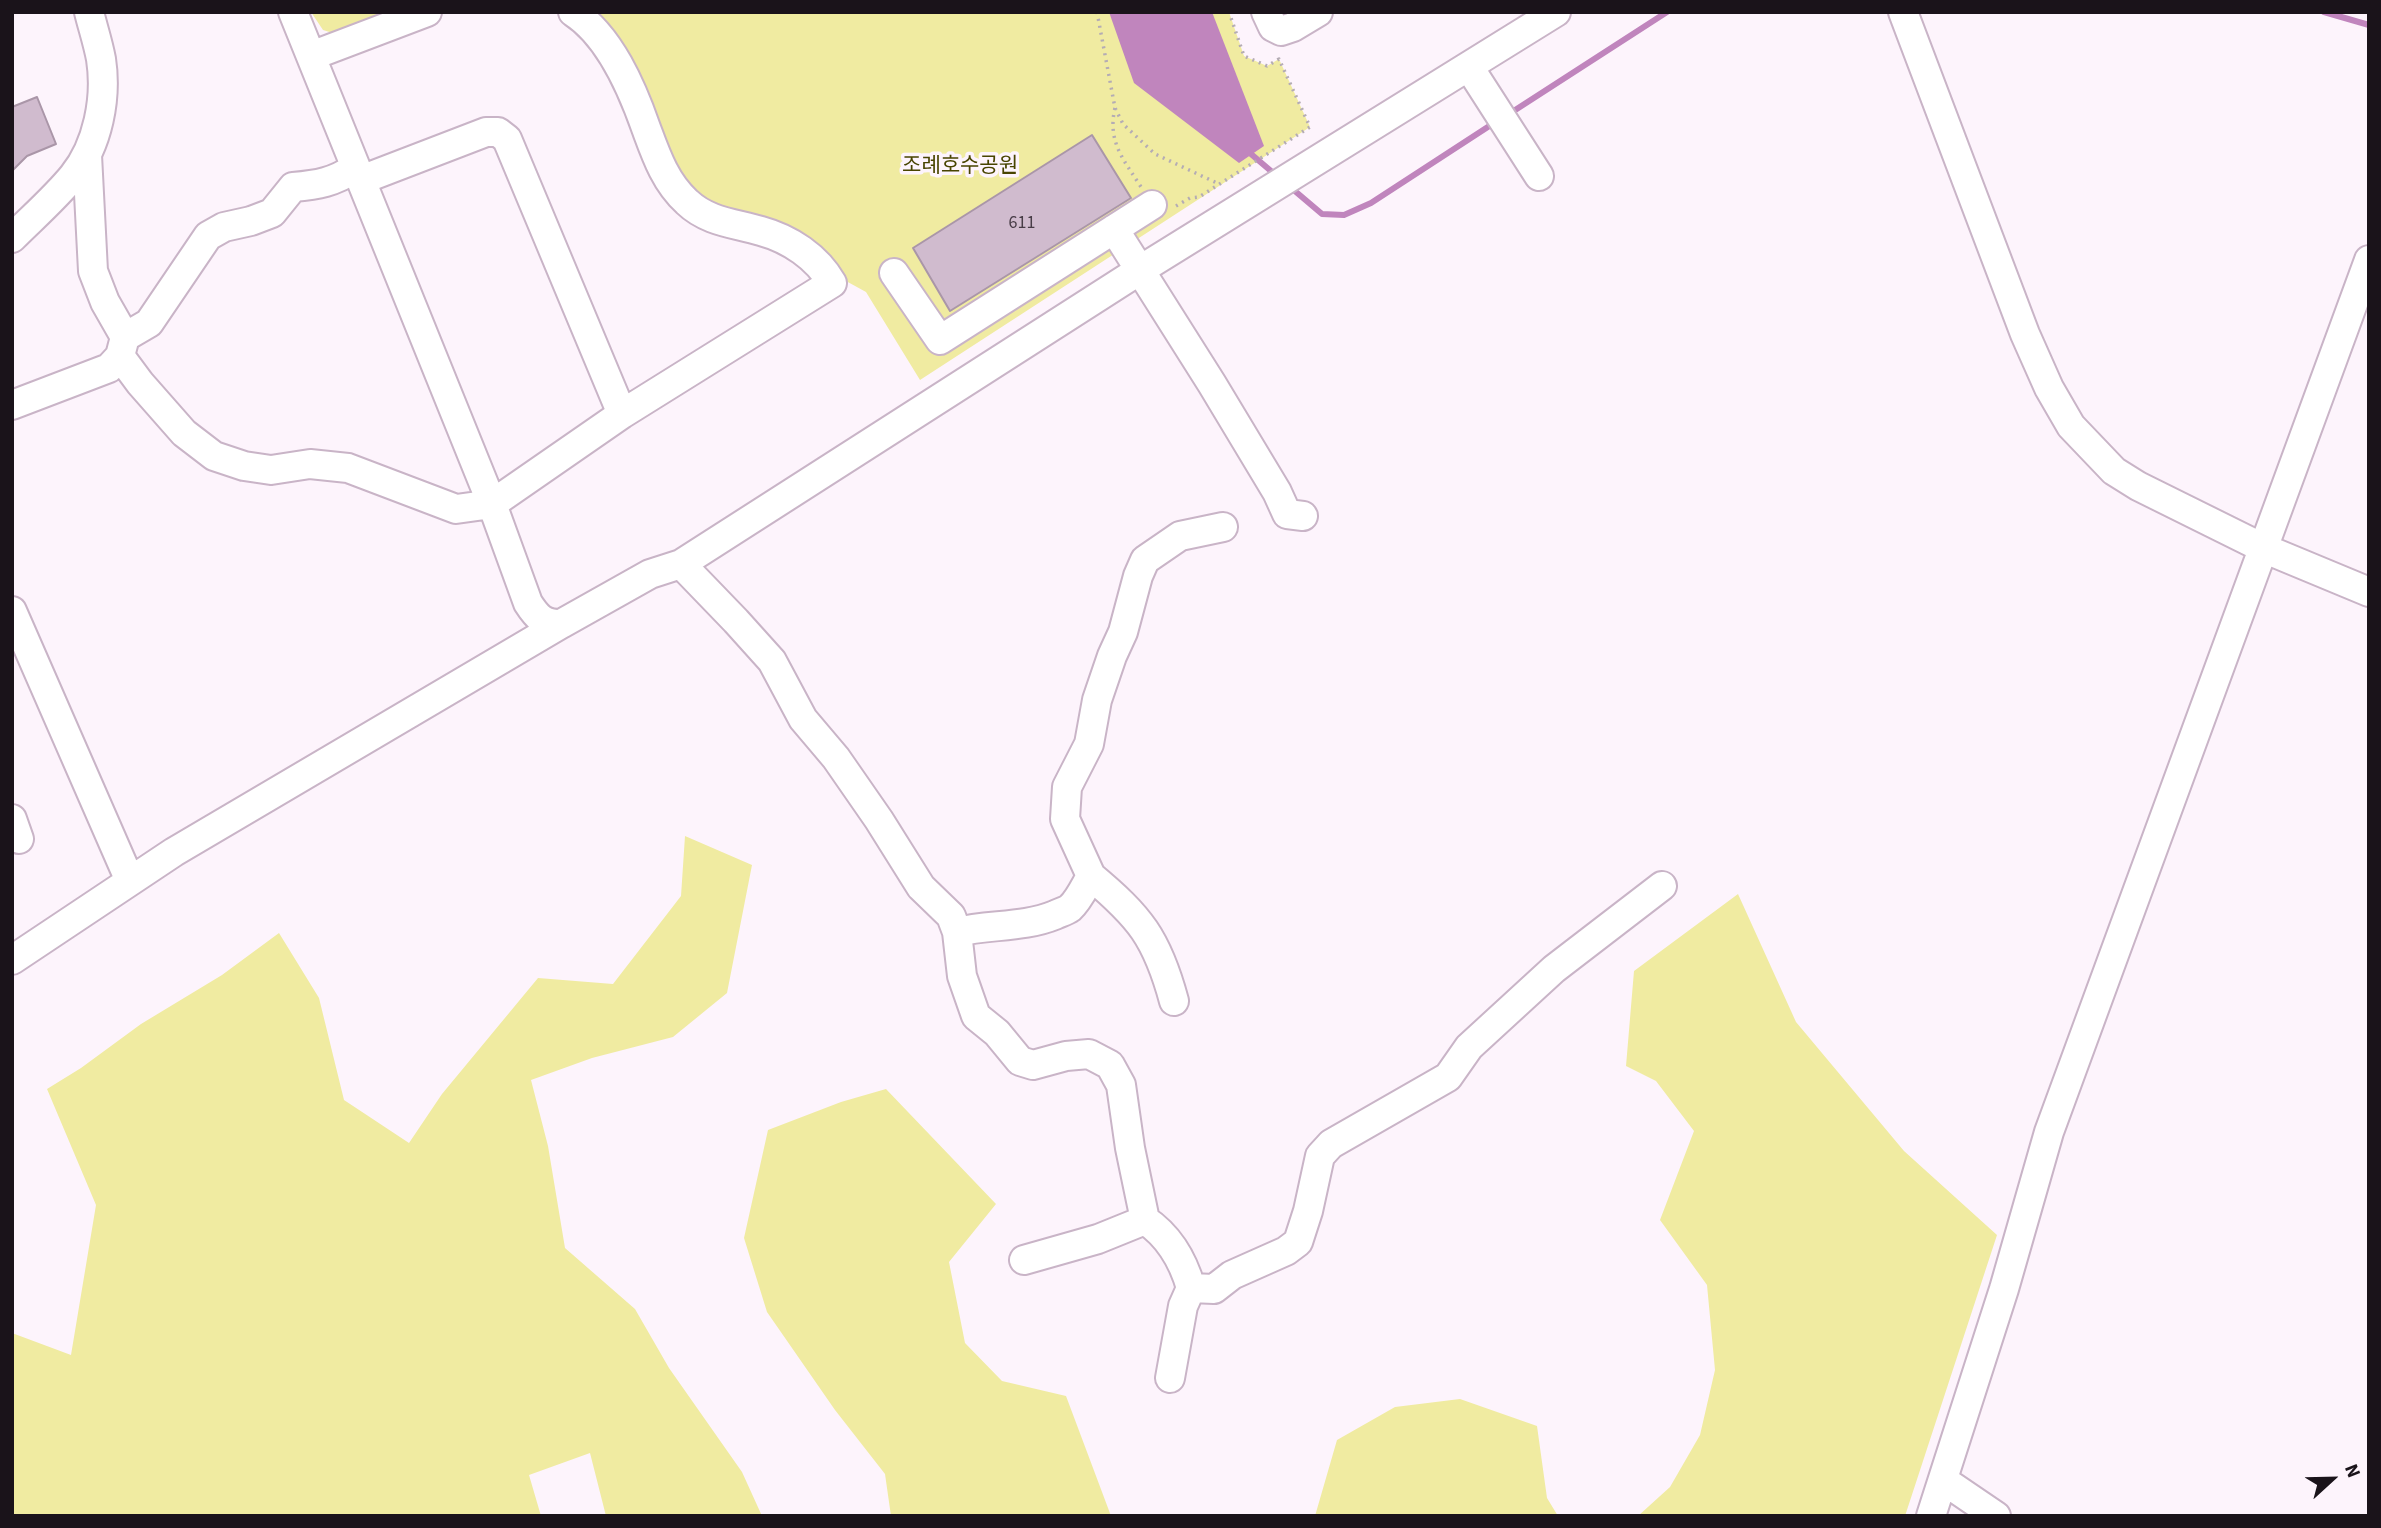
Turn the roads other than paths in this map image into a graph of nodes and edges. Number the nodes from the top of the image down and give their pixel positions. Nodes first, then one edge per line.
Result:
1 (89, 12) edge
2 (293, 12) edge
3 (427, 12) edge
4 (573, 12) edge
5 (1266, 12) edge
6 (1318, 12) edge
7 (1903, 12) edge
8 (1550, 14) edge
9 (311, 56) junction
10 (1469, 67) junction
11 (87, 155) junction
12 (358, 174) junction
13 (1539, 176) dead end
14 (1152, 205) road end
15 (1114, 229) junction
16 (12, 238) edge
17 (2369, 260) edge
18 (1140, 270) junction
19 (894, 273) dead end
20 (122, 347) junction
21 (12, 405) edge
22 (622, 414) junction
23 (492, 504) junction
24 (1303, 516) dead end
25 (1223, 527) dead end
26 (2263, 548) junction
27 (681, 564) junction
28 (2369, 592) edge
29 (12, 611) edge
30 (561, 624) junction
31 (1091, 876) junction
32 (130, 881) junction
33 (1662, 886) dead end
34 (957, 932) junction
35 (12, 960) edge
36 (1174, 1001) dead end
37 (1145, 1220) junction
38 (1024, 1260) dead end
39 (1191, 1287) junction
40 (1170, 1378) dead end
41 (1942, 1480) junction
42 (1931, 1516) edge
43 (1996, 1516) edge

1 - 11 street
2 - 9 street
3 - 9 street
4 - 22 street
5 - 6 street
7 - 26 street
8 - 10 street
9 - 12 street
10 - 13 street
10 - 18 street
11 - 16 street
11 - 20 street
12 - 20 street
12 - 22 street
12 - 23 street
14 - 15 street
15 - 18 street
15 - 19 street
17 - 26 street
18 - 24 street
18 - 27 street
20 - 21 street
20 - 23 street
22 - 23 street
23 - 30 street
25 - 31 street
26 - 28 street
26 - 41 street
27 - 30 street
27 - 34 street
29 - 32 street
30 - 32 street
31 - 34 street
31 - 36 street
32 - 35 street
33 - 39 street
34 - 37 street
37 - 38 street
37 - 39 street
39 - 40 street
41 - 42 street
41 - 43 street

